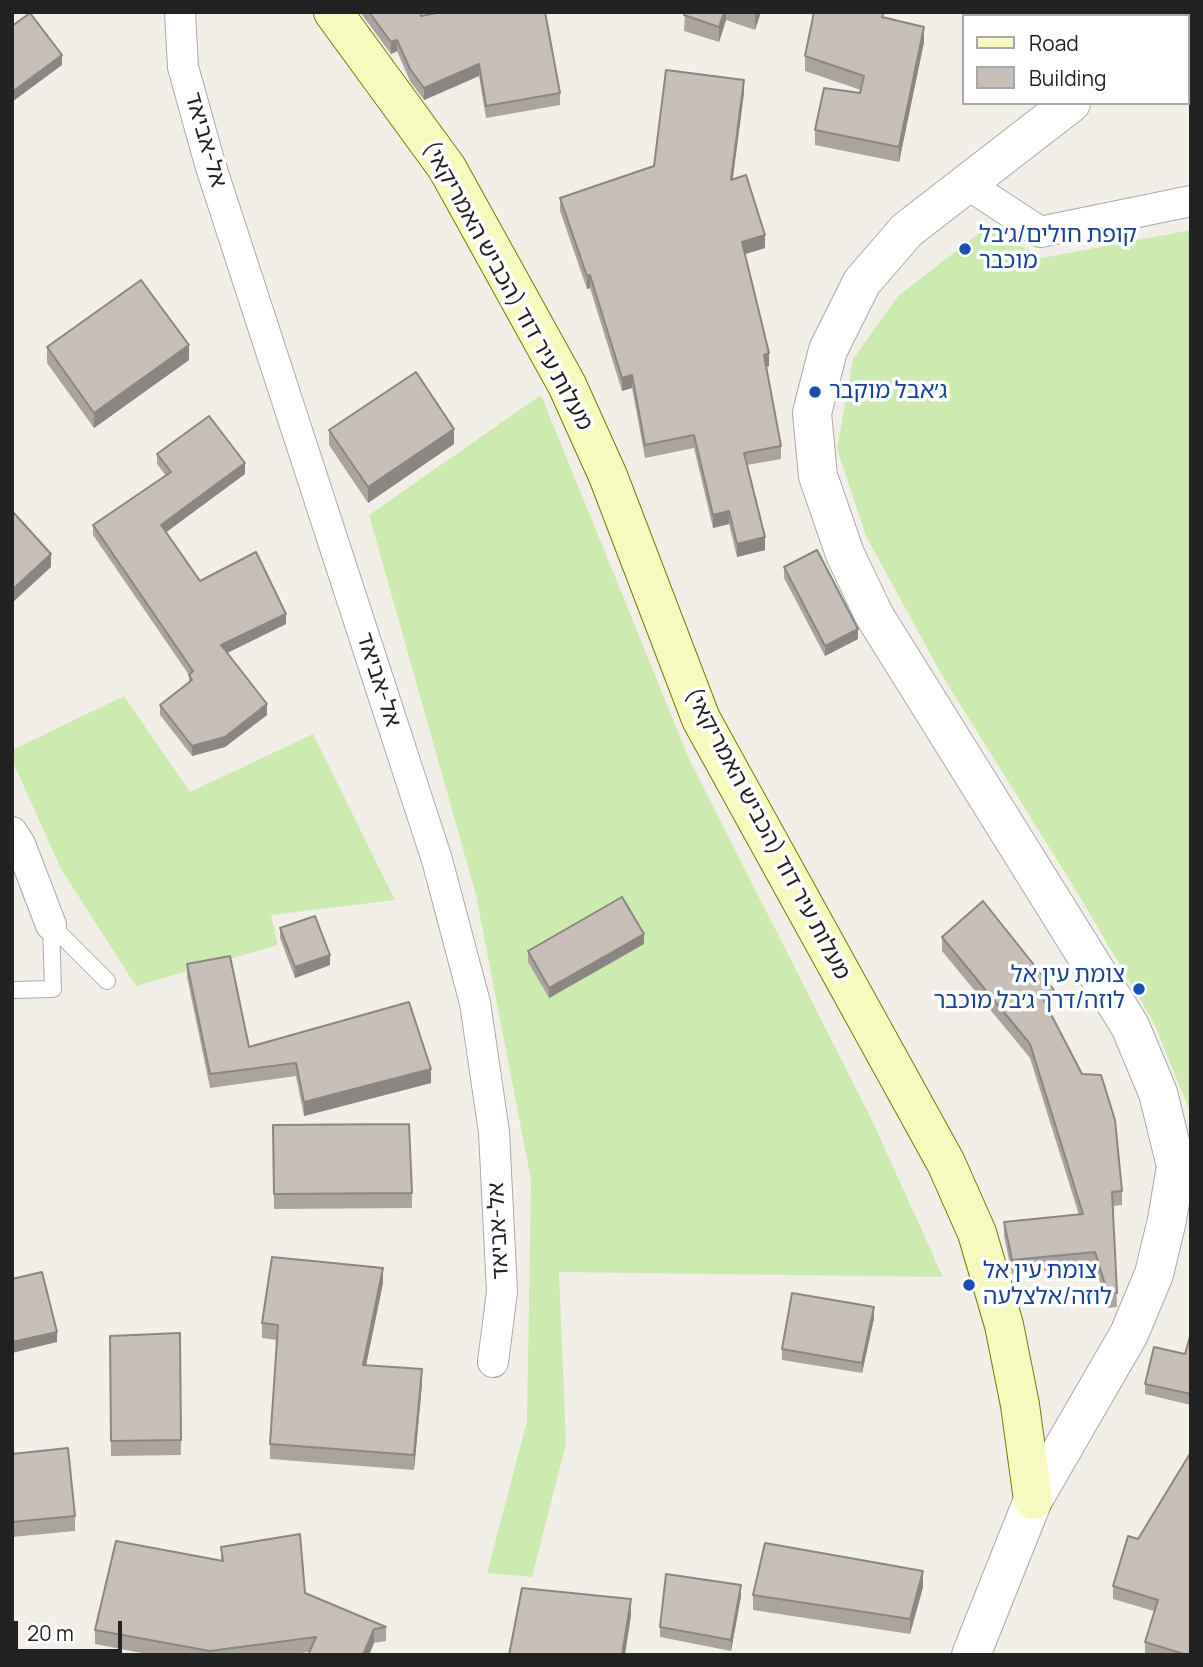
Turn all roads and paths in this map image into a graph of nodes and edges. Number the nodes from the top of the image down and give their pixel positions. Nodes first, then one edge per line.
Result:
1 (180, 12) edge
2 (333, 12) edge
3 (1068, 105) edge
4 (968, 184) junction
5 (1191, 201) edge
6 (12, 832) edge
7 (51, 925) junction
8 (107, 981) dead end
9 (12, 990) edge
10 (493, 1362) dead end
11 (1033, 1500) junction
12 (975, 1654) edge

1 - 10 street, אל-אביאד
2 - 11 main road, מעלות עיר דוד (הכביש האמריקאי)
3 - 4 street
4 - 5 street
4 - 11 street
6 - 7 street
7 - 8 lane
7 - 9 lane
11 - 12 street

